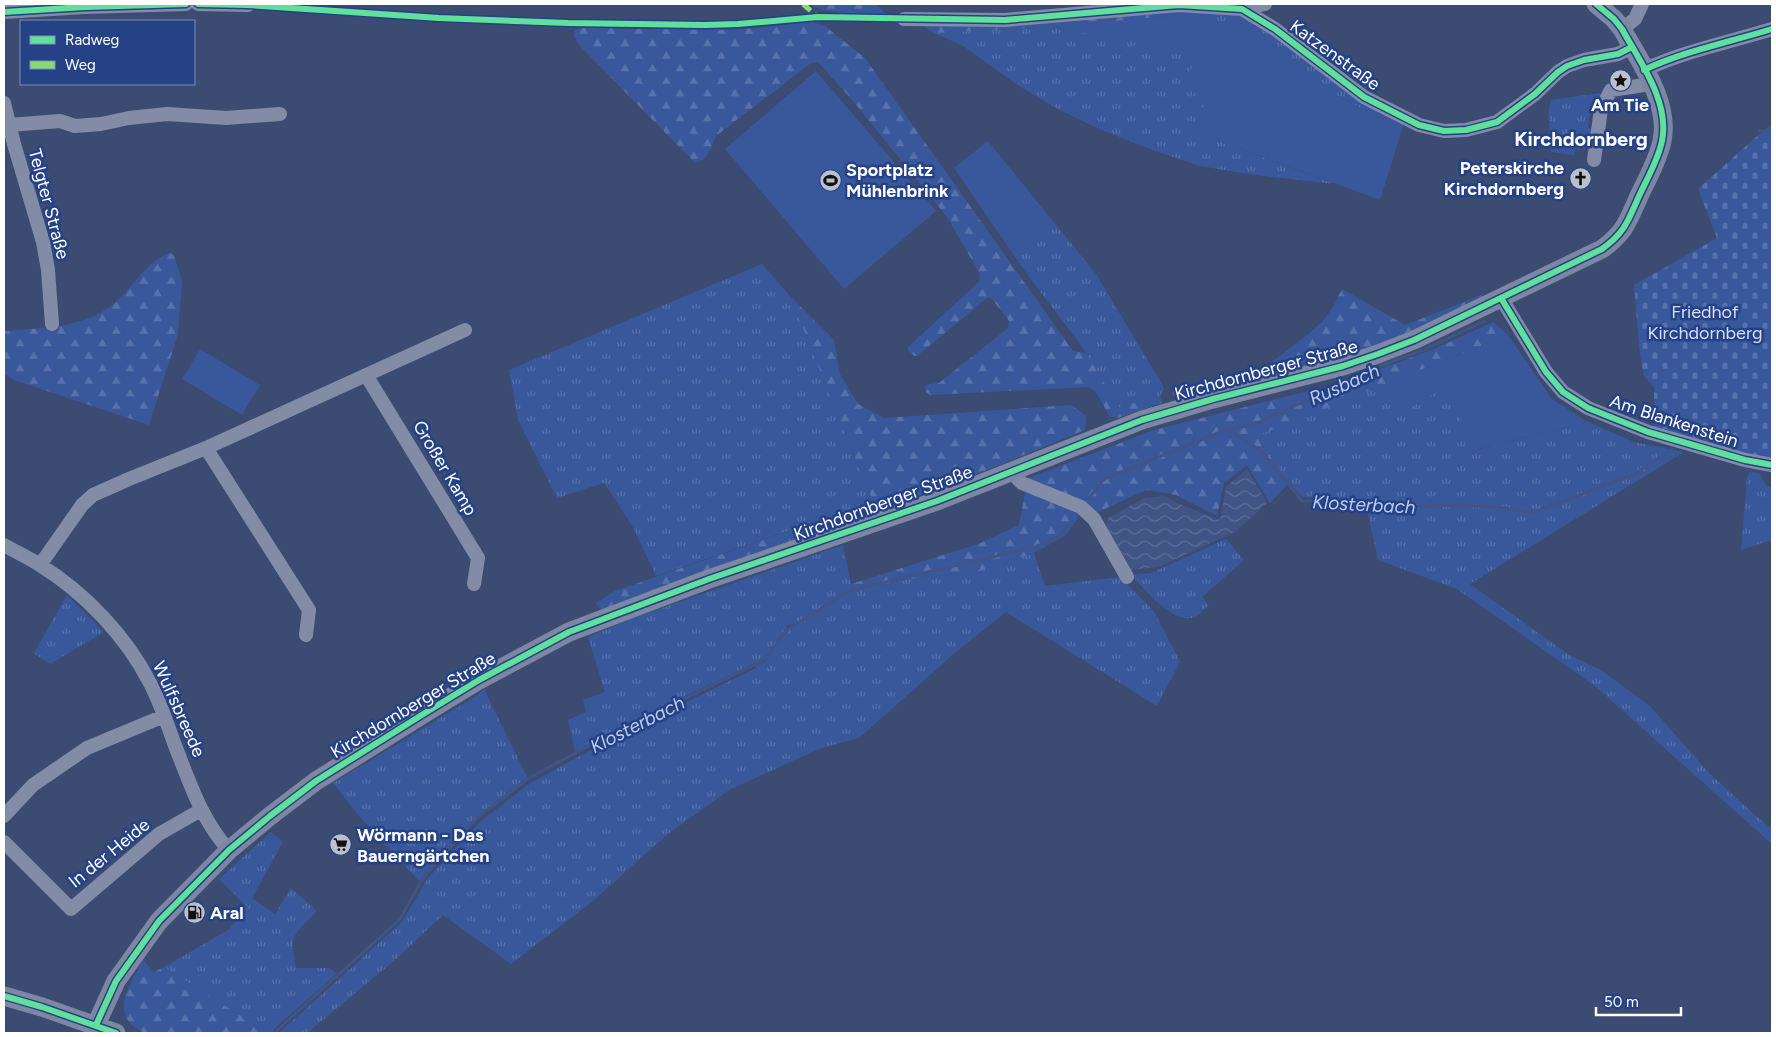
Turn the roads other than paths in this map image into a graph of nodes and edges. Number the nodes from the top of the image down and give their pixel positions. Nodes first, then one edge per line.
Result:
1 (186, 4) edge
2 (198, 4) edge
3 (1265, 4) edge
4 (1596, 4) edge
5 (1642, 4) edge
6 (248, 5) dead end
7 (1240, 7) edge
8 (4, 12) edge
9 (904, 19) dead end
10 (1622, 29) junction
11 (1772, 29) edge
12 (1632, 47) junction
13 (1648, 77) junction
14 (4, 103) edge
15 (280, 114) dead end
16 (10, 125) junction
17 (1594, 160) dead end
18 (1501, 298) junction
19 (52, 324) dead end
20 (465, 330) dead end
21 (366, 375) junction
22 (206, 448) junction
23 (1772, 465) edge
24 (1014, 471) junction
25 (4, 545) edge
26 (40, 565) junction
27 (1128, 577) dead end
28 (474, 584) dead end
29 (306, 635) dead end
30 (164, 716) junction
31 (201, 810) junction
32 (4, 816) edge
33 (4, 842) edge
34 (229, 850) junction
35 (4, 996) edge
36 (96, 1025) junction
37 (116, 1033) edge

1 - 8 street
2 - 6 street
3 - 7 street
4 - 10 street, Kirchdornberger Straße
5 - 10 street
7 - 9 street
7 - 12 street, Katzenstraße
10 - 12 street, Kirchdornberger Straße
11 - 13 street
12 - 13 street, Kirchdornberger Straße
13 - 17 street
13 - 18 street, Kirchdornberger Straße
14 - 16 street, Telgter Straße
15 - 16 street, Telgter Straße
16 - 19 street, Telgter Straße
18 - 23 street, Am Blankenstein
18 - 24 street, Kirchdornberger Straße
20 - 21 street
21 - 22 street
21 - 28 street, Großer Kamp
22 - 26 street
22 - 29 street
24 - 27 street
24 - 34 street, Kirchdornberger Straße
25 - 26 street, Wulfsbreede
26 - 30 street, Wulfsbreede
30 - 31 street, Wulfsbreede
30 - 32 street
31 - 33 street, In der Heide
31 - 34 street, Wulfsbreede
34 - 36 street, Kirchdornberger Straße
35 - 36 street
36 - 37 street

